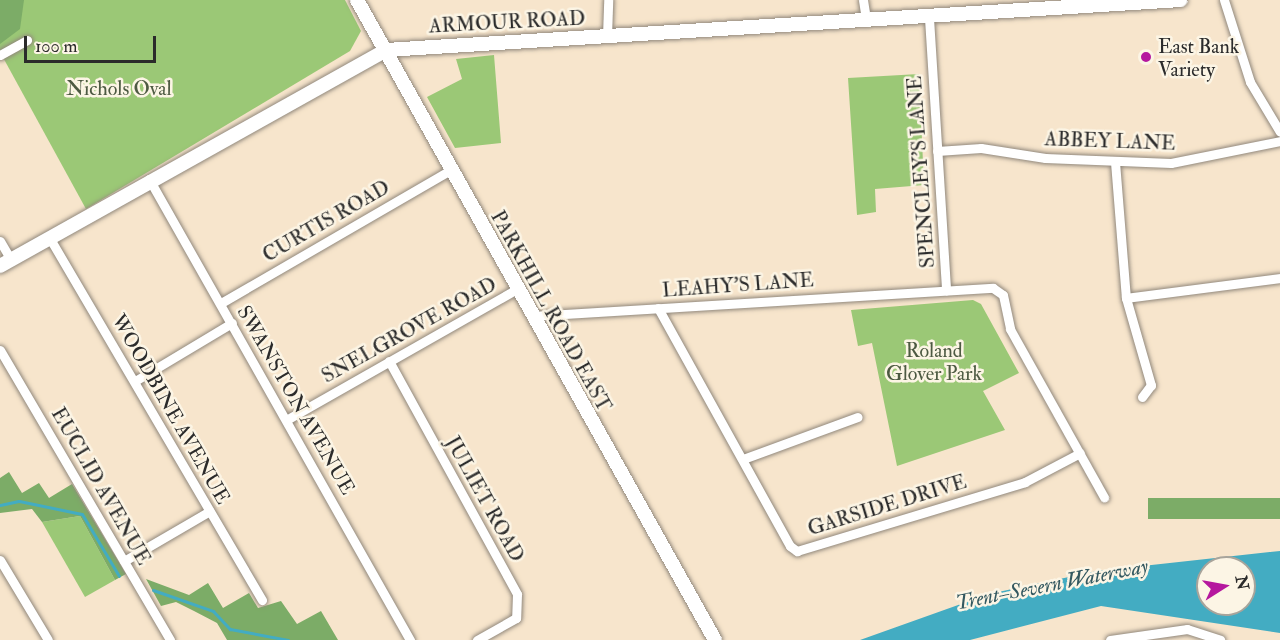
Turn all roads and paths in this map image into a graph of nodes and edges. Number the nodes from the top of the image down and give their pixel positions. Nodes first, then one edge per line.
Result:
1 (357, 0) edge
2 (608, 0) edge
3 (863, 0) edge
4 (1180, 0) edge
5 (1224, 0) edge
6 (1116, 3) edge
7 (929, 18) junction
8 (866, 20) junction
9 (607, 36) junction
10 (27, 40) dead end
11 (386, 50) junction
12 (0, 55) edge
13 (1280, 132) edge
14 (1280, 141) edge
15 (937, 151) junction
16 (1115, 162) junction
17 (450, 170) junction
18 (149, 179) junction
19 (49, 237) junction
20 (0, 241) edge
21 (5, 263) edge
22 (1280, 278) edge
23 (517, 289) junction
24 (946, 290) junction
25 (1126, 298) junction
26 (221, 303) junction
27 (658, 308) junction
28 (532, 316) junction
29 (232, 323) junction
30 (0, 350) edge
31 (389, 361) junction
32 (135, 381) junction
33 (1142, 397) dead end
34 (858, 417) dead end
35 (288, 419) junction
36 (1080, 453) junction
37 (743, 459) junction
38 (1104, 497) dead end
39 (210, 512) junction
40 (0, 560) edge
41 (124, 561) junction
42 (262, 600) dead end
43 (48, 640) edge
44 (170, 640) edge
45 (410, 640) edge
46 (477, 640) edge
47 (714, 640) edge
48 (1110, 640) edge
49 (1220, 640) edge

1 - 11 main road, PARKHILL ROAD EAST
2 - 9 street
3 - 8 street
4 - 6 main road, ARMOUR ROAD
5 - 13 street
6 - 7 main road, ARMOUR ROAD
7 - 8 main road, ARMOUR ROAD
7 - 15 street, SPENCLEY'S LANE
8 - 9 main road, ARMOUR ROAD
9 - 11 main road, ARMOUR ROAD
10 - 12 street
11 - 17 main road, PARKHILL ROAD EAST
11 - 18 main road, ARMOUR ROAD
14 - 16 street, ABBEY LANE
15 - 16 street, ABBEY LANE
15 - 24 street, SPENCLEY'S LANE
16 - 25 street
17 - 23 main road, PARKHILL ROAD EAST
17 - 26 street, CURTIS ROAD
18 - 19 main road, ARMOUR ROAD
18 - 26 street, SWANSTON AVENUE
19 - 21 main road, ARMOUR ROAD
19 - 32 street, WOODBINE AVENUE
20 - 21 street
22 - 25 street
23 - 28 main road, PARKHILL ROAD EAST
23 - 31 street, SNELGROVE ROAD
24 - 27 street, LEAHY'S LANE
24 - 36 street, SPENCLEY'S LANE
25 - 33 street
26 - 29 street, SWANSTON AVENUE
27 - 28 street, LEAHY'S LANE
27 - 37 street, GARSIDE DRIVE
28 - 47 main road, PARKHILL ROAD EAST
29 - 32 street
29 - 35 street, SWANSTON AVENUE
30 - 41 street, EUCLID AVENUE
31 - 35 street, SNELGROVE ROAD
31 - 46 street, JULIET ROAD
32 - 39 street, WOODBINE AVENUE
34 - 37 street
35 - 45 street, SWANSTON AVENUE
36 - 37 street, GARSIDE DRIVE
36 - 38 street, SPENCLEY'S LANE
39 - 41 street
39 - 42 street, WOODBINE AVENUE
40 - 43 street
41 - 44 street, EUCLID AVENUE
48 - 49 street

